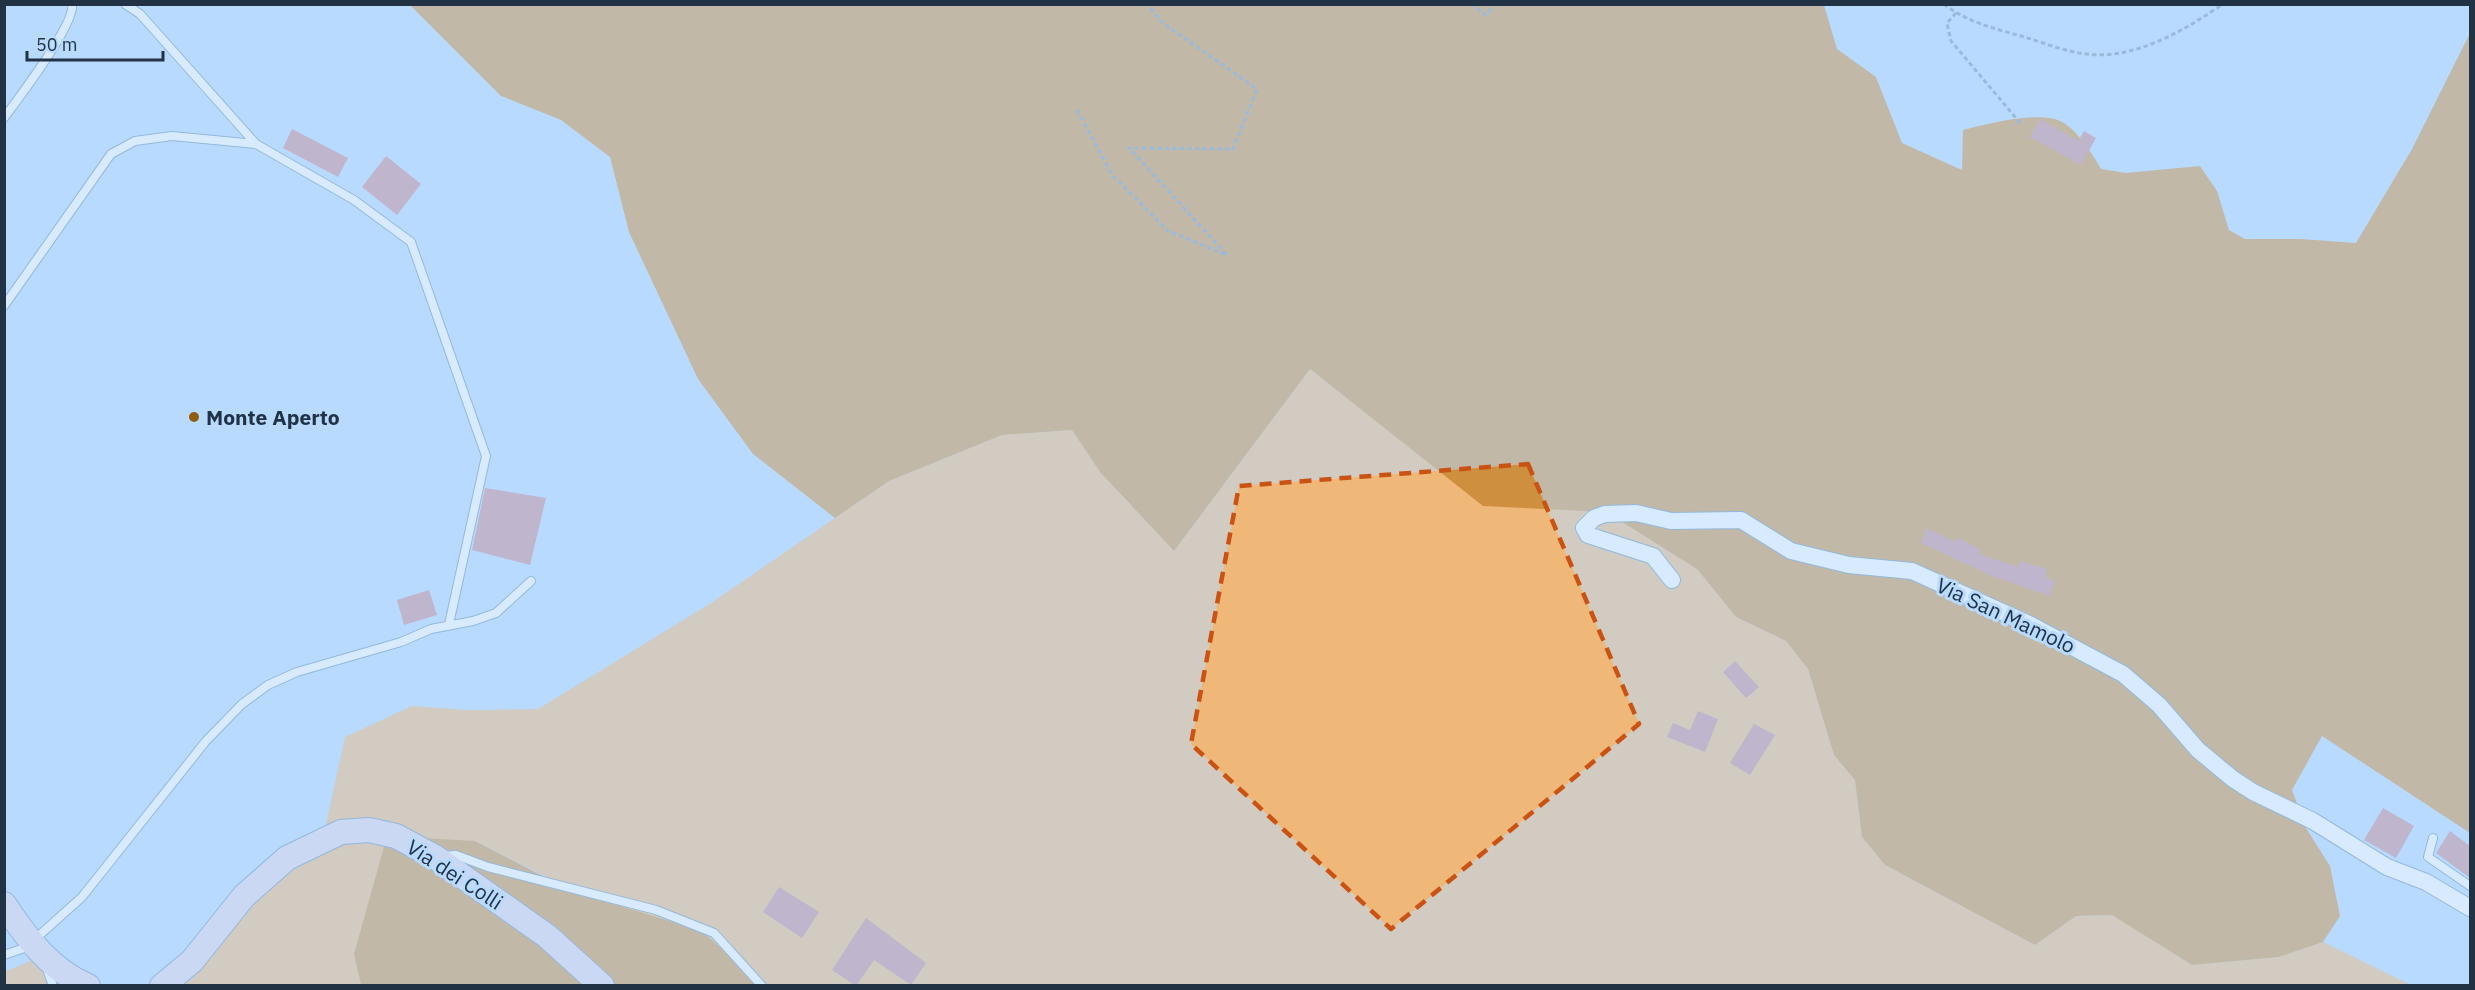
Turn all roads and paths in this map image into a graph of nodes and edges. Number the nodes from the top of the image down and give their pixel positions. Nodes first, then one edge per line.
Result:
1 (72, 4) edge
2 (125, 4) edge
3 (1148, 4) edge
4 (1471, 4) edge
5 (1495, 4) edge
6 (1944, 4) edge
7 (2223, 4) edge
8 (1956, 13) junction
9 (1077, 110) dead end
10 (4, 118) edge
11 (2021, 124) dead end
12 (256, 144) junction
13 (4, 306) edge
14 (1672, 580) dead end
15 (531, 581) dead end
16 (449, 624) junction
17 (2433, 838) dead end
18 (435, 857) junction
19 (2470, 886) edge
20 (4, 904) edge
21 (2470, 908) edge
22 (35, 947) junction
23 (4, 955) edge
24 (53, 986) edge
25 (88, 986) edge
26 (162, 986) edge
27 (602, 986) edge
28 (762, 986) edge

1 - 10 lane
2 - 12 lane
3 - 9 path
4 - 5 path
6 - 8 path
7 - 8 path
8 - 11 path
12 - 13 lane
12 - 16 lane
14 - 21 street, Via San Mamolo
15 - 16 lane
16 - 22 lane
17 - 19 lane
18 - 26 main road, Via dei Colli
18 - 27 main road, Via dei Colli
18 - 28 lane
20 - 22 main road
22 - 23 lane
22 - 24 lane
22 - 25 main road

